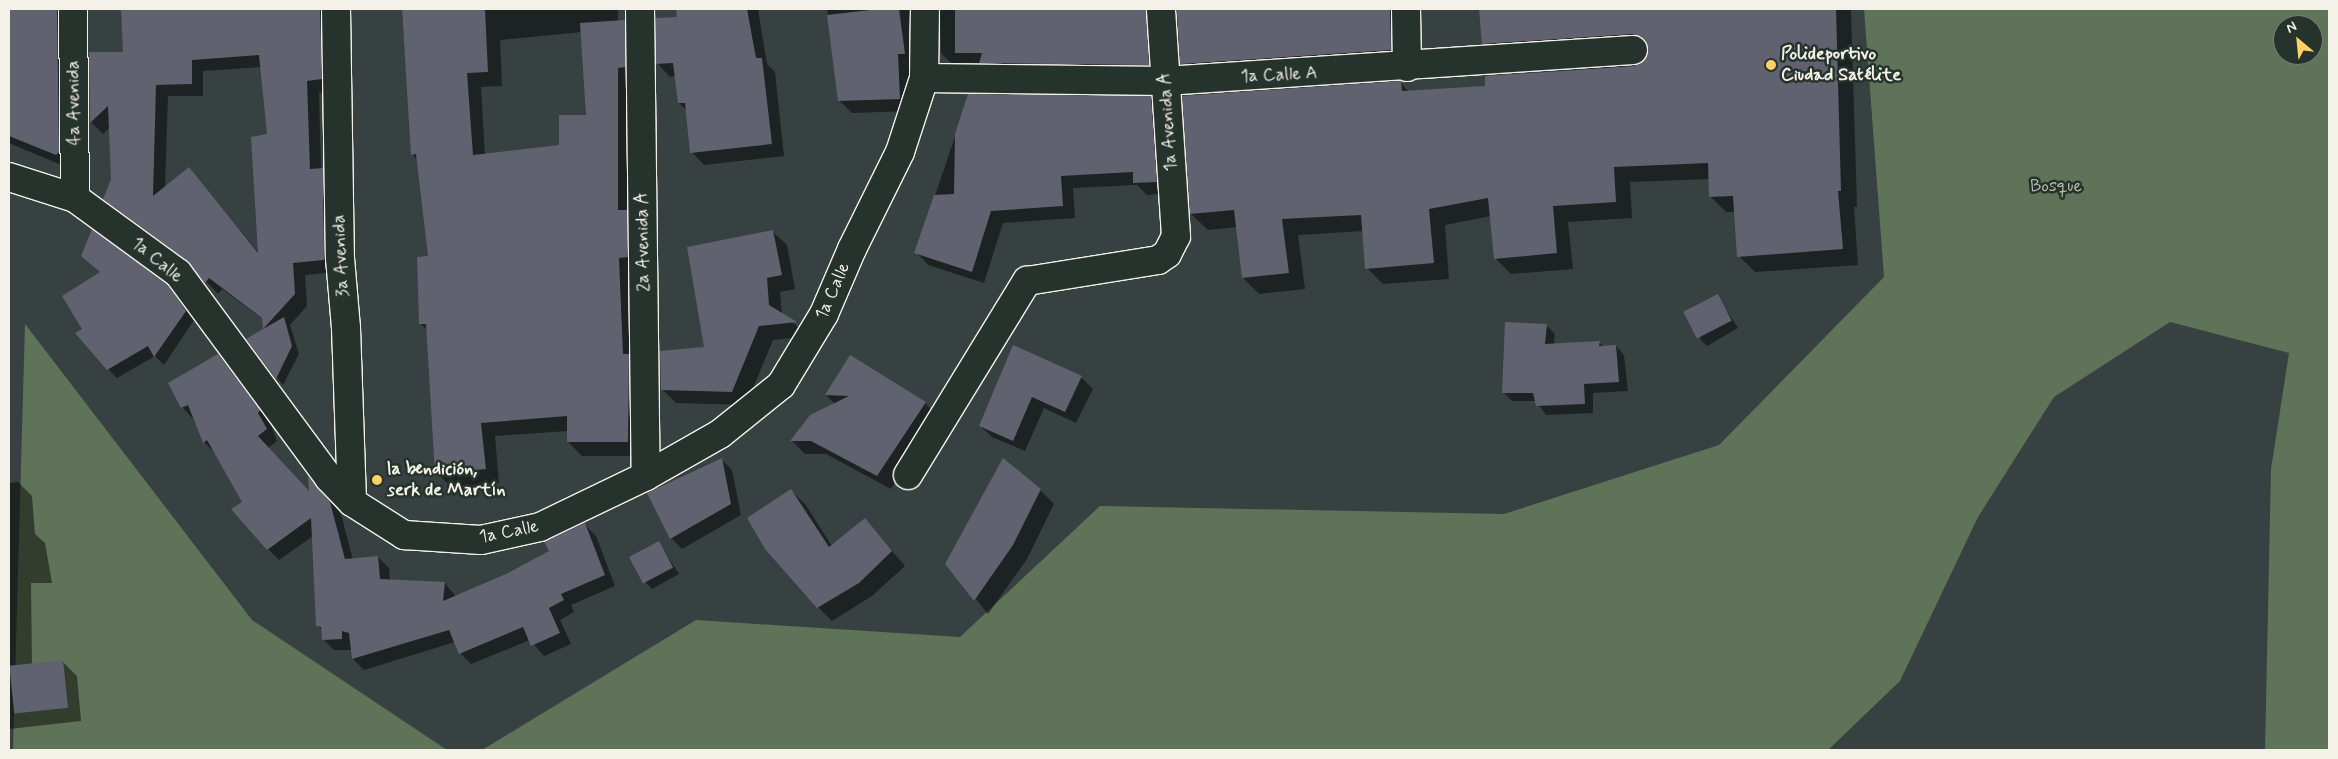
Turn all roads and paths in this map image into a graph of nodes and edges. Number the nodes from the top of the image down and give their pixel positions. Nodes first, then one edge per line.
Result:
1 (72, 9) edge
2 (336, 9) edge
3 (640, 9) edge
4 (925, 9) edge
5 (1161, 9) edge
6 (1406, 9) edge
7 (1633, 50) dead end
8 (1407, 67) junction
9 (924, 78) junction
10 (1165, 81) junction
11 (9, 177) edge
12 (75, 198) junction
13 (908, 475) dead end
14 (646, 476) junction
15 (352, 502) junction

1 - 12 street, 4a Avenida
2 - 15 street, 3a Avenida
3 - 14 street, 2a Avenida A
4 - 9 street
5 - 10 street, 1a Avenida A
6 - 8 street
7 - 8 street, 1a Calle A
8 - 10 street, 1a Calle A
9 - 10 street, 1a Calle A
9 - 14 street, 1a Calle
10 - 13 street, 1a Avenida A
11 - 12 street, 1a Calle
12 - 15 street, 1a Calle
14 - 15 street, 1a Calle

